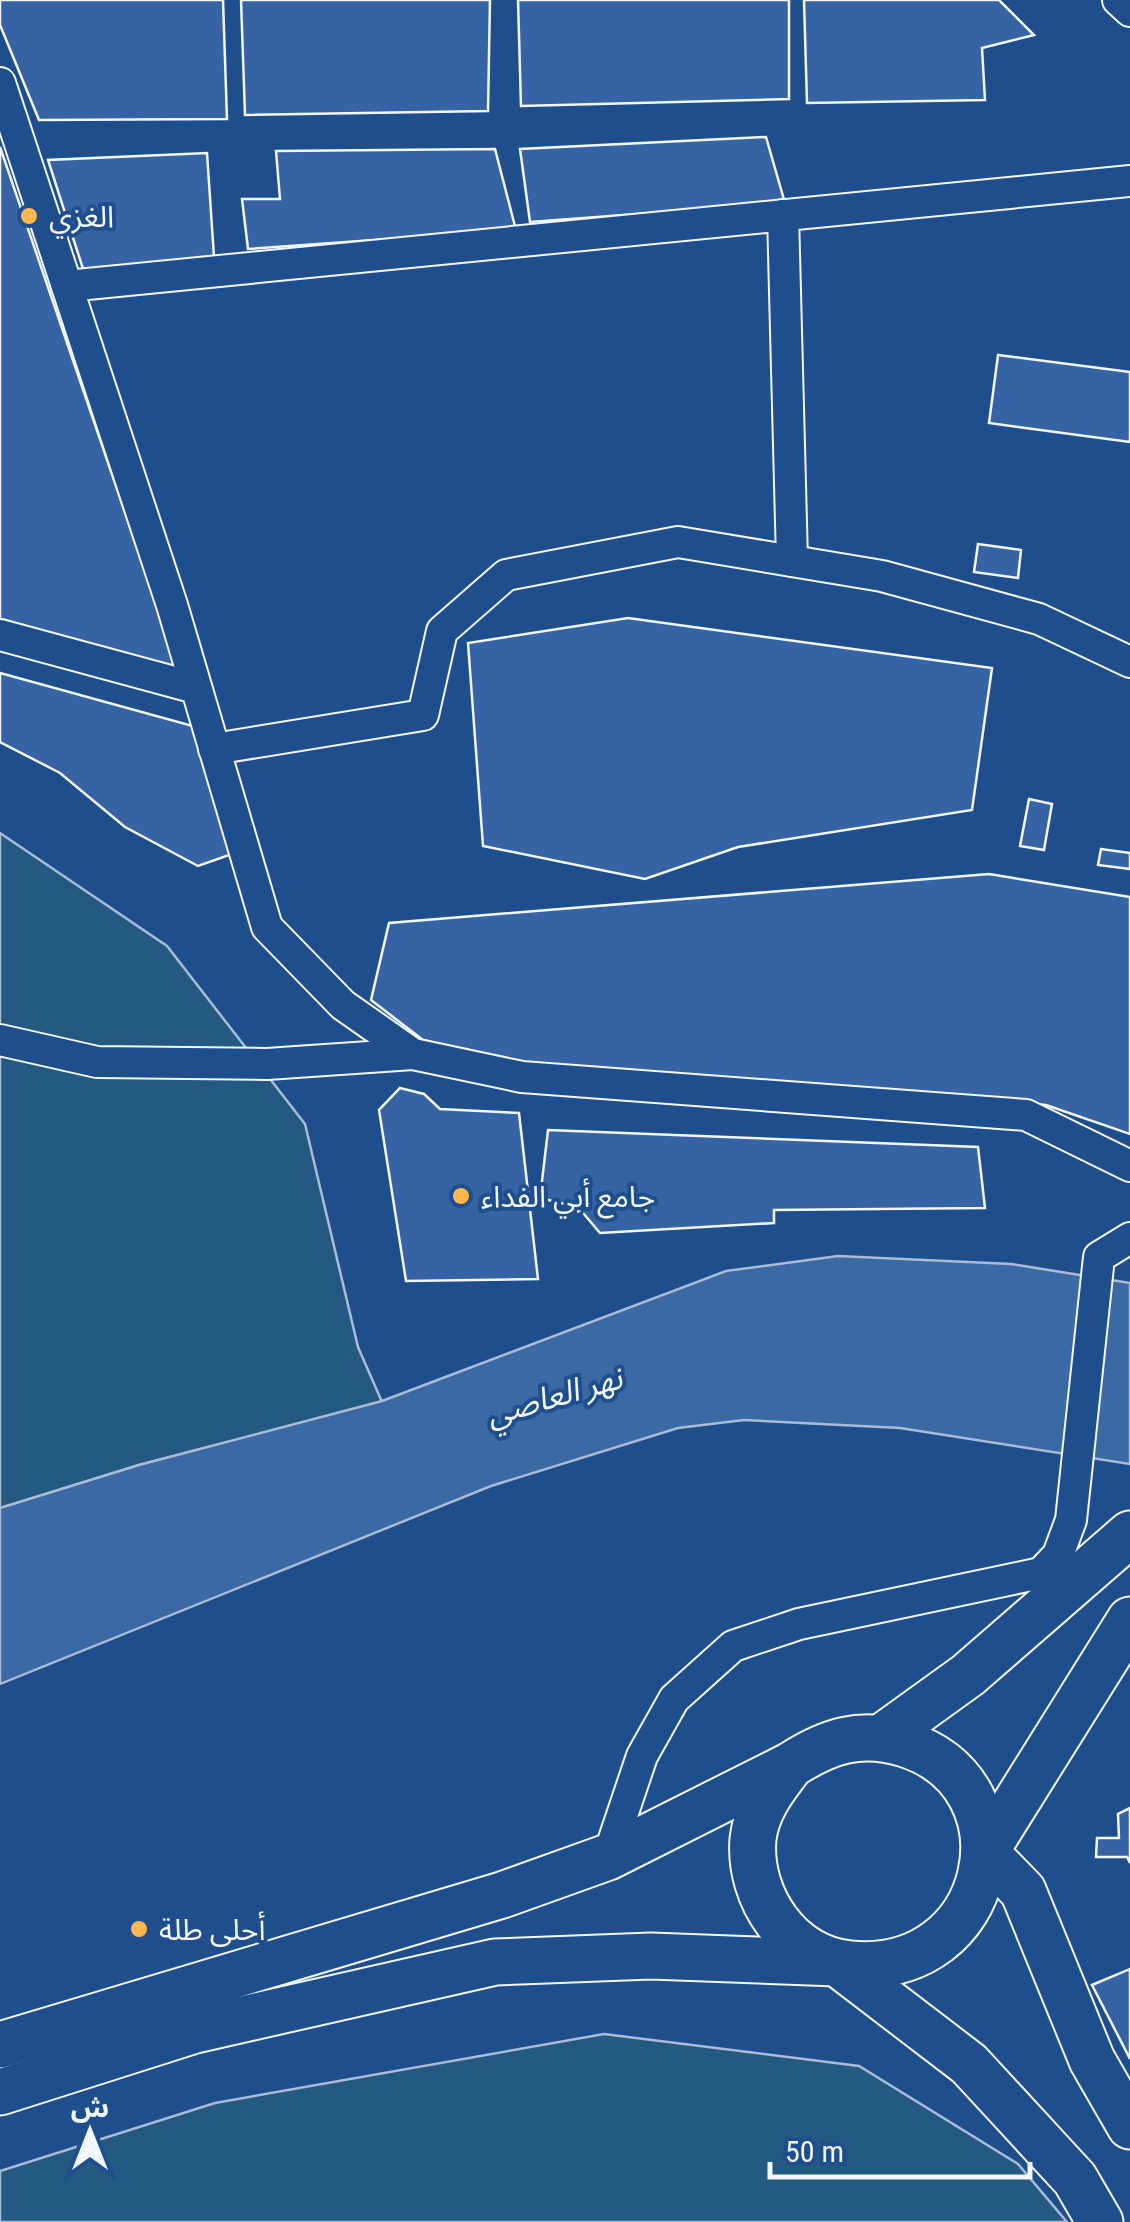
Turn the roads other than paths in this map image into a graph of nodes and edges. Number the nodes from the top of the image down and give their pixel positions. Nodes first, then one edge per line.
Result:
1 (1118, 0) edge
2 (1130, 11) edge
3 (0, 83) edge
4 (1130, 181) edge
5 (783, 215) junction
6 (67, 286) junction
7 (792, 561) junction
8 (0, 635) edge
9 (1130, 662) edge
10 (196, 688) junction
11 (214, 749) junction
12 (0, 1040) edge
13 (412, 1054) junction
14 (1130, 1166) edge
15 (1130, 1238) edge
16 (1130, 1534) edge
17 (1130, 1620) edge
18 (882, 1736) junction
19 (791, 1766) junction
20 (985, 1852) junction
21 (608, 1857) junction
22 (837, 1963) junction
23 (0, 2044) edge
24 (0, 2092) edge
25 (1130, 2126) edge
26 (1100, 2222) edge

1 - 2 street
3 - 6 street
4 - 5 street
5 - 6 street
5 - 7 street
6 - 10 street
7 - 9 street
7 - 11 street
8 - 10 street
10 - 11 street
11 - 13 street
12 - 13 street
13 - 14 street
15 - 21 street
16 - 18 main road
17 - 20 main road
18 - 19 main road
18 - 20 main road
19 - 21 main road
19 - 22 main road
20 - 22 main road
20 - 25 main road
21 - 23 main road
22 - 24 main road
22 - 26 main road

